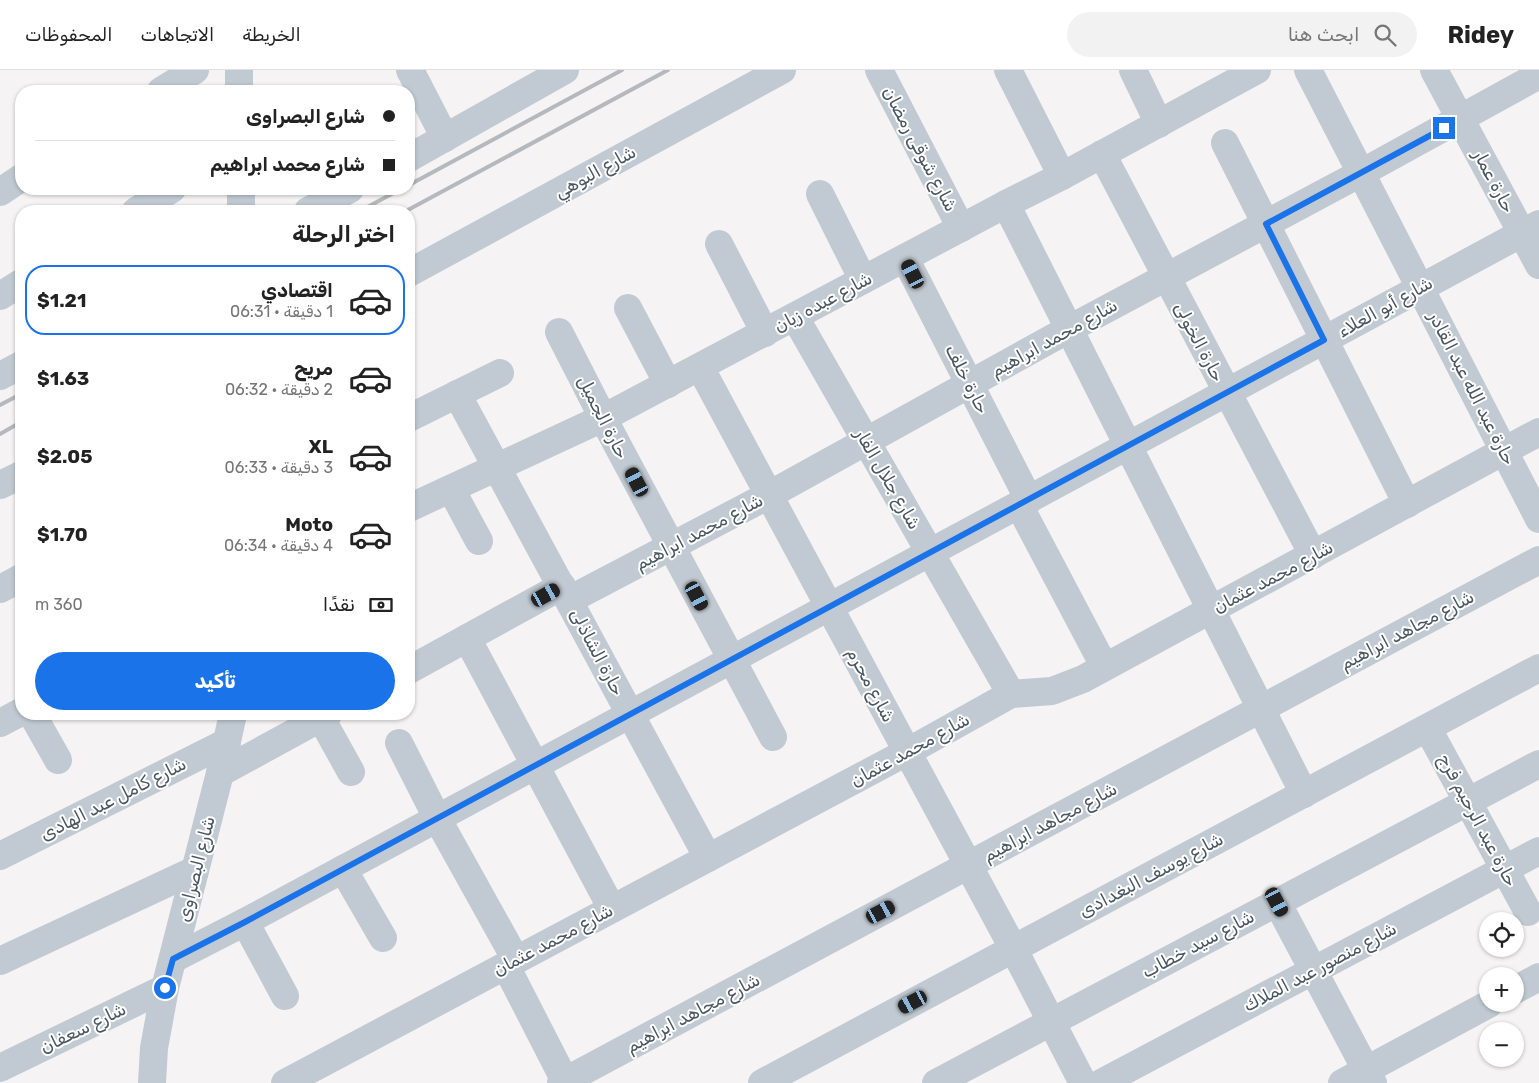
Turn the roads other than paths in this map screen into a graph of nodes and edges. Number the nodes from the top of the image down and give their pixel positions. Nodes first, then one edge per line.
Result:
1 (195, 70) edge
2 (238, 70) edge
3 (410, 70) edge
4 (782, 70) edge
5 (879, 70) edge
6 (1008, 70) edge
7 (1133, 70) edge
8 (1255, 70) edge
9 (1308, 70) edge
10 (1434, 70) edge
11 (550, 74) edge
12 (1526, 76) edge
13 (171, 85) edge
14 (239, 85) edge
15 (1460, 119) junction
16 (1159, 124) junction
17 (445, 138) junction
18 (1225, 143) dead end
19 (1102, 154) junction
20 (415, 155) edge
21 (1361, 173) junction
22 (1062, 176) junction
23 (15, 182) edge
24 (0, 192) edge
25 (820, 194) dead end
26 (162, 195) edge
27 (339, 195) edge
28 (1006, 204) junction
29 (146, 205) edge
30 (319, 205) edge
31 (1266, 224) junction
32 (962, 228) junction
33 (1530, 229) edge
34 (719, 244) dead end
35 (905, 258) junction
36 (1539, 265) edge
37 (415, 270) edge
38 (1166, 277) junction
39 (863, 280) junction
40 (15, 286) edge
41 (1420, 288) junction
42 (0, 296) edge
43 (628, 308) dead end
44 (795, 317) junction
45 (1069, 329) junction
46 (559, 332) dead end
47 (765, 333) junction
48 (1324, 340) junction
49 (700, 366) junction
50 (15, 368) edge
51 (500, 373) dead end
52 (0, 376) edge
53 (668, 384) junction
54 (970, 384) junction
55 (1226, 393) junction
56 (457, 394) junction
57 (415, 415) edge
58 (603, 418) junction
59 (1539, 432) edge
60 (866, 441) junction
61 (1128, 446) junction
62 (1504, 451) junction
63 (498, 468) junction
64 (15, 477) edge
65 (0, 485) edge
66 (451, 489) junction
67 (769, 495) junction
68 (1024, 503) junction
69 (1407, 504) junction
70 (415, 505) edge
71 (1539, 520) edge
72 (479, 542) dead end
73 (671, 547) junction
74 (930, 553) junction
75 (1312, 555) junction
76 (1539, 560) edge
77 (15, 581) edge
78 (0, 589) edge
79 (566, 593) junction
80 (830, 607) junction
81 (1211, 610) junction
82 (467, 638) junction
83 (732, 661) junction
84 (1104, 666) junction
85 (415, 667) edge
86 (1539, 668) edge
87 (1011, 694) junction
88 (1261, 708) junction
89 (15, 715) edge
90 (631, 715) junction
91 (35, 720) edge
92 (232, 720) edge
93 (318, 720) edge
94 (327, 720) edge
95 (0, 723) edge
96 (1428, 728) junction
97 (773, 737) dead end
98 (227, 742) junction
99 (399, 743) dead end
100 (907, 752) junction
101 (58, 760) dead end
102 (1539, 764) edge
103 (536, 765) junction
104 (351, 772) dead end
105 (220, 773) junction
106 (1304, 794) junction
107 (1468, 802) junction
108 (437, 818) junction
109 (1539, 851) edge
110 (0, 856) edge
111 (708, 858) junction
112 (968, 865) junction
113 (343, 869) junction
114 (195, 870) junction
115 (1504, 870) junction
116 (1277, 902) junction
117 (612, 909) junction
118 (1528, 912) dead end
119 (245, 922) junction
120 (383, 938) dead end
121 (1013, 948) junction
122 (173, 959) junction
123 (0, 961) edge
124 (511, 963) junction
125 (1313, 970) junction
126 (1539, 977) edge
127 (1524, 985) edge
128 (165, 988) junction
129 (285, 996) dead end
130 (1479, 1011) edge
131 (1051, 1022) junction
132 (0, 1068) edge
133 (1369, 1077) edge
134 (564, 1082) edge
135 (152, 1083) edge
136 (285, 1083) edge
137 (762, 1083) edge
138 (936, 1083) edge
139 (1083, 1083) edge
140 (1101, 1083) edge
141 (1342, 1083) edge

1 - 13 street
2 - 14 street
3 - 17 street
4 - 37 street, شارع البوهي
5 - 32 street, شارع شوقى رمضان
6 - 22 street
7 - 16 street
8 - 16 street, شارع عبده زيان
9 - 21 street, حارة عبد الله عبد القادر
10 - 15 street, حارة عمار
11 - 17 street
12 - 15 street, شارع محمد ابراهيم
15 - 21 street, شارع محمد ابراهيم
15 - 33 street, حارة عمار
16 - 19 street, شارع عبده زيان
17 - 20 street
18 - 31 street
19 - 22 street, شارع عبده زيان
19 - 38 street, حارة الخولى
21 - 31 street, شارع محمد ابراهيم
21 - 41 street, حارة عبد الله عبد القادر
22 - 28 street, شارع عبده زيان
23 - 24 street
25 - 39 street
26 - 29 street
27 - 30 street
28 - 32 street, شارع عبده زيان
28 - 45 street
31 - 38 street, شارع محمد ابراهيم
31 - 48 street
32 - 35 street, شارع عبده زيان
33 - 36 street, حارة عمار
33 - 41 street, شارع أبو العلاء
34 - 47 street
35 - 39 street, شارع عبده زيان
35 - 54 street, حارة خلف
38 - 45 street, شارع محمد ابراهيم
38 - 55 street, حارة الخولى
39 - 44 street, شارع عبده زيان
40 - 42 street
41 - 48 street, شارع أبو العلاء
41 - 62 street, حارة عبد الله عبد القادر
43 - 53 street
44 - 47 street, شارع عبده زيان
44 - 60 street, شارع جلال الفار
45 - 54 street, شارع محمد ابراهيم
45 - 61 street
46 - 58 street, حارة الجميل
47 - 49 street, شارع عبده زيان
48 - 55 street, شارع أبو العلاء
48 - 69 street
49 - 53 street, شارع عبده زيان
49 - 67 street, شارع محرم
50 - 52 street
51 - 56 street
53 - 58 street, شارع عبده زيان
54 - 60 street, شارع محمد ابراهيم
54 - 68 street, حارة خلف
55 - 61 street, شارع أبو العلاء
55 - 75 street, حارة الخولى
56 - 57 street
56 - 63 street, حارة الشاذلى
58 - 63 street, شارع عبده زيان
58 - 73 street, حارة الجميل
59 - 62 street, شارع محمد عثمان
60 - 67 street, شارع محمد ابراهيم
60 - 74 street, شارع جلال الفار
61 - 68 street, شارع أبو العلاء
61 - 81 street
62 - 69 street, شارع محمد عثمان
62 - 71 street, حارة عبد الله عبد القادر
63 - 66 street, شارع عبده زيان
63 - 79 street, حارة الشاذلى
64 - 65 street
66 - 70 street, شارع عبده زيان
66 - 72 street
67 - 73 street, شارع محمد ابراهيم
67 - 80 street, شارع محرم
68 - 74 street, شارع أبو العلاء
68 - 84 street, حارة خلف
69 - 75 street, شارع محمد عثمان
73 - 79 street, شارع محمد ابراهيم
73 - 83 street, حارة الجميل
74 - 80 street, شارع أبو العلاء
74 - 87 street, شارع جلال الفار
75 - 81 street, شارع محمد عثمان
76 - 88 street, شارع مجاهد ابراهيم
77 - 78 street
79 - 82 street, شارع محمد ابراهيم
79 - 90 street, حارة الشاذلى
80 - 83 street, شارع أبو العلاء
80 - 100 street, شارع محرم
81 - 84 street, شارع محمد عثمان
81 - 88 street
82 - 85 street, شارع محمد ابراهيم
82 - 103 street
83 - 90 street, شارع أبو العلاء
83 - 97 street, حارة الجميل
84 - 87 street, شارع محمد عثمان
86 - 96 street, شارع يوسف البغدادى
87 - 100 street, شارع محمد عثمان
88 - 106 street
88 - 112 street, شارع مجاهد ابراهيم
89 - 95 street
90 - 103 street, شارع أبو العلاء
90 - 111 street, حارة الشاذلى
91 - 101 street
92 - 98 street, شارع البصراوى
93 - 105 street
94 - 104 street
96 - 106 street, شارع يوسف البغدادى
96 - 107 street, حارة عبد الرحيم فرج
98 - 105 street, شارع البصراوى
98 - 110 street, شارع كامل عبد الهادى
99 - 108 street
100 - 111 street, شارع محمد عثمان
100 - 112 street, شارع محرم
102 - 107 street, شارع سيد خطاب
103 - 108 street, شارع أبو العلاء
103 - 117 street
105 - 114 street, شارع البصراوى
106 - 121 street, شارع يوسف البغدادى
107 - 115 street, حارة عبد الرحيم فرج
107 - 116 street, شارع سيد خطاب
108 - 113 street, شارع أبو العلاء
108 - 124 street
109 - 115 street, شارع منصور عبد الملاك
111 - 117 street, شارع محمد عثمان
112 - 121 street, شارع محرم
112 - 134 street, شارع مجاهد ابراهيم
113 - 119 street, شارع أبو العلاء
113 - 120 street
114 - 122 street, شارع البصراوى
114 - 123 street
115 - 118 street, حارة عبد الرحيم فرج
115 - 125 street, شارع منصور عبد الملاك
116 - 125 street
116 - 131 street, شارع سيد خطاب
117 - 124 street, شارع محمد عثمان
119 - 122 street, شارع أبو العلاء
119 - 129 street
121 - 131 street, شارع محرم
121 - 137 street, شارع يوسف البغدادى
122 - 128 street, شارع البصراوى
124 - 134 street
124 - 136 street, شارع محمد عثمان
125 - 133 street
125 - 140 street, شارع منصور عبد الملاك
126 - 127 street
128 - 132 street, شارع سعفان
128 - 135 street, شارع البصراوى
130 - 133 street
131 - 138 street, شارع سيد خطاب
131 - 139 street, شارع محرم
133 - 141 street

